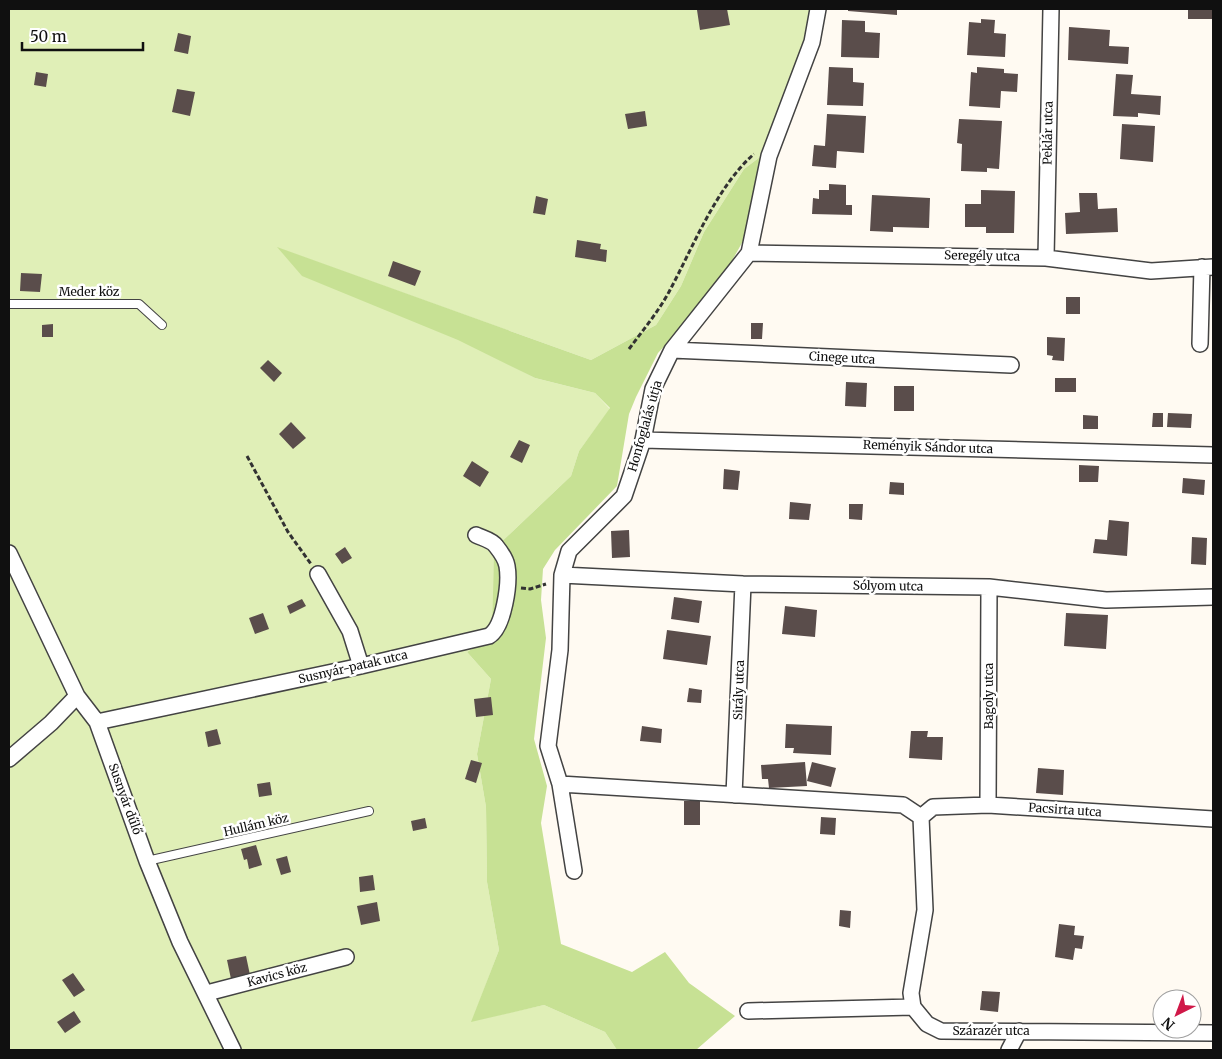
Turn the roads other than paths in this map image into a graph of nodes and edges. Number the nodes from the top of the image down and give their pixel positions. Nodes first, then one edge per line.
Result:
1 (818, 9) edge
2 (1051, 9) edge
3 (749, 252) junction
4 (1046, 258) junction
5 (1208, 267) edge
6 (9, 304) edge
7 (162, 325) dead end
8 (1200, 344) dead end
9 (672, 350) junction
10 (1011, 366) dead end
11 (642, 440) junction
12 (1213, 455) edge
13 (476, 535) dead end
14 (9, 553) edge
15 (318, 574) road end
16 (562, 575) junction
17 (743, 584) junction
18 (989, 587) junction
19 (1213, 597) edge
20 (361, 666) junction
21 (77, 696) junction
22 (97, 722) junction
23 (9, 759) edge
24 (560, 784) junction
25 (734, 795) junction
26 (988, 805) junction
27 (369, 811) dead end
28 (921, 817) junction
29 (1213, 820) edge
30 (147, 861) junction
31 (574, 871) dead end
32 (346, 957) dead end
33 (207, 993) junction
34 (913, 1007) junction
35 (748, 1011) dead end
36 (1019, 1031) junction
37 (1213, 1034) edge
38 (233, 1050) edge
39 (1009, 1050) edge

1 - 3 street, Honfoglalás útja
2 - 4 street, Peklár utca
3 - 4 street, Seregély utca
3 - 9 street, Honfoglalás útja
4 - 5 street, Seregély utca
5 - 8 street
6 - 7 lane, Meder köz
9 - 10 street, Cinege utca
9 - 11 street, Honfoglalás útja
11 - 12 street, Reményik Sándor utca
11 - 16 street, Honfoglalás útja
13 - 20 street, Susnyár-patak utca
14 - 21 street, Susnyár dűlő
15 - 20 street
16 - 17 street, Sólyom utca
16 - 24 street, Honfoglalás útja
17 - 18 street, Sólyom utca
17 - 25 street, Sirály utca
18 - 19 street, Sólyom utca
18 - 26 street, Bagoly utca
20 - 22 street, Susnyár-patak utca
21 - 22 street, Susnyár dűlő
21 - 23 street
22 - 30 street, Susnyár dűlő
24 - 25 street
24 - 31 street, Honfoglalás útja
25 - 28 street
26 - 28 street, Pacsirta utca
26 - 29 street, Pacsirta utca
27 - 30 lane, Hullám köz
28 - 34 street
30 - 33 street, Susnyár dűlő
32 - 33 street, Kavics köz
33 - 38 street, Susnyár dűlő
34 - 35 street
34 - 36 street, Szárazér utca
36 - 37 street, Szárazér utca
36 - 39 street

